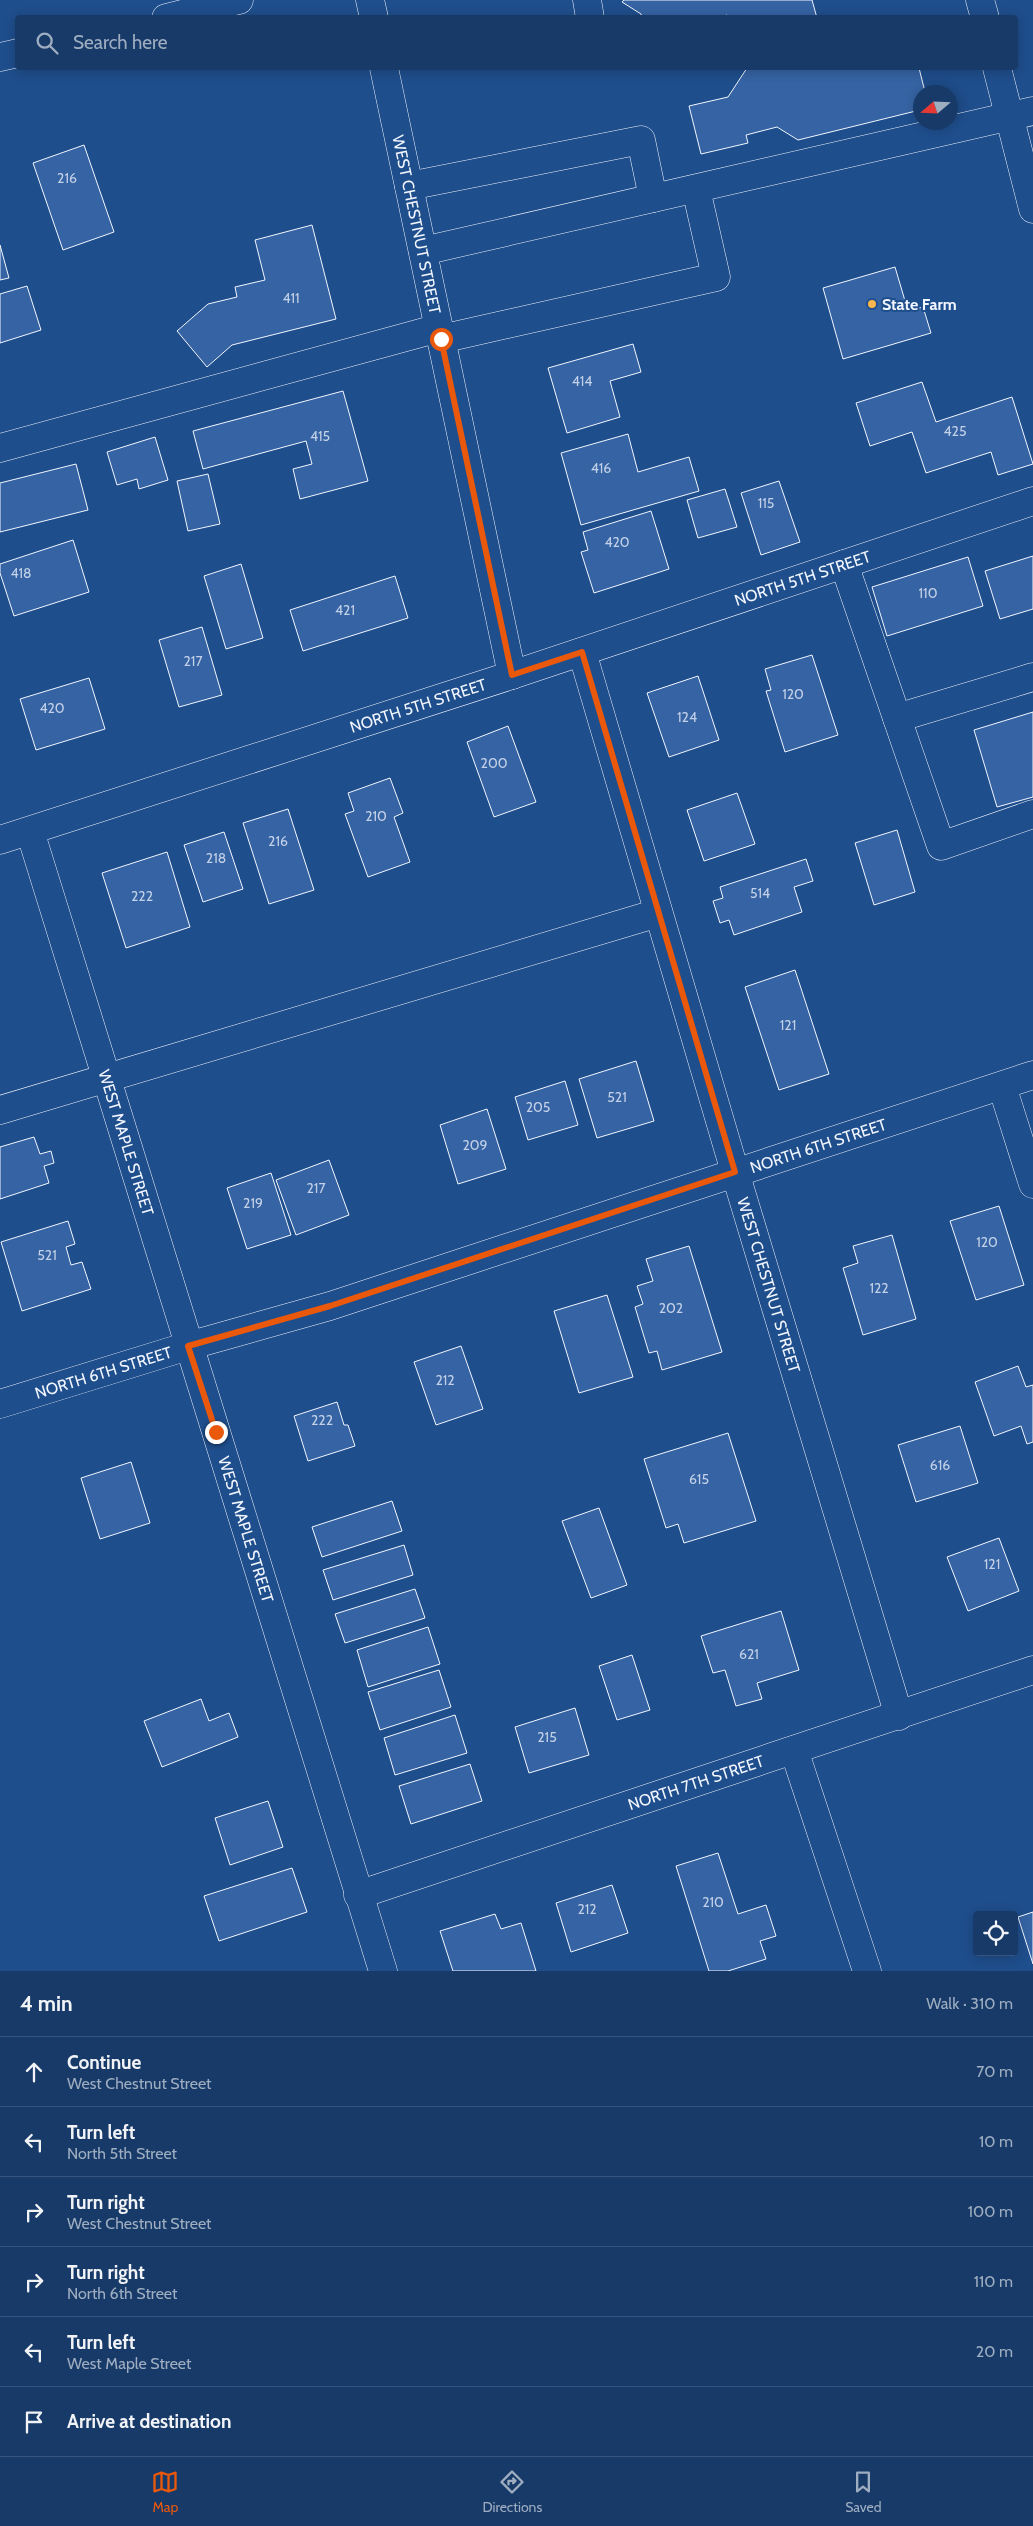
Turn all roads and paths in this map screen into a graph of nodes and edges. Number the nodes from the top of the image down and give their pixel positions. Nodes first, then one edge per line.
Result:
1 (240, 0) edge
2 (370, 0) edge
3 (587, 0) edge
4 (980, 0) edge
5 (178, 15) edge
6 (373, 15) edge
7 (590, 15) edge
8 (984, 15) edge
9 (15, 54) edge
10 (0, 57) edge
11 (387, 70) edge
12 (998, 70) edge
13 (1022, 114) edge
14 (409, 186) junction
15 (696, 189) junction
16 (653, 198) junction
17 (1033, 209) edge
18 (423, 251) junction
19 (440, 333) junction
20 (0, 448) edge
21 (1033, 500) edge
22 (844, 564) junction
23 (582, 652) junction
24 (512, 675) junction
25 (1033, 678) edge
26 (897, 718) junction
27 (1033, 814) edge
28 (30, 830) junction
29 (0, 840) edge
30 (658, 913) junction
31 (1033, 1076) edge
32 (106, 1078) junction
33 (1002, 1086) junction
34 (0, 1110) edge
35 (735, 1172) junction
36 (1033, 1184) edge
37 (188, 1346) junction
38 (0, 1404) edge
39 (1033, 1670) edge
40 (899, 1716) junction
41 (794, 1750) junction
42 (358, 1895) junction
43 (383, 1971) edge
44 (867, 1971) edge

1 - 5 street
2 - 6 street
3 - 7 street
4 - 8 street
9 - 10 street
11 - 14 street, WEST CHESTNUT STREET
12 - 13 street
13 - 15 street
13 - 17 street
14 - 16 street
14 - 18 street, WEST CHESTNUT STREET
15 - 16 street
15 - 19 street
16 - 18 street
18 - 19 street, WEST CHESTNUT STREET
19 - 20 street
19 - 24 street, WEST CHESTNUT STREET
21 - 22 street, NORTH 5TH STREET
22 - 23 street, NORTH 5TH STREET
22 - 26 street
23 - 24 street, NORTH 5TH STREET
23 - 30 street, WEST CHESTNUT STREET
24 - 28 street, NORTH 5TH STREET
25 - 26 street
26 - 27 street
28 - 29 street, NORTH 5TH STREET
28 - 32 street, WEST MAPLE STREET
30 - 32 street
30 - 35 street, WEST CHESTNUT STREET
31 - 33 street, NORTH 6TH STREET
32 - 34 street
32 - 37 street, WEST MAPLE STREET
33 - 35 street, NORTH 6TH STREET
33 - 36 street
35 - 37 street, NORTH 6TH STREET
35 - 40 street, WEST CHESTNUT STREET
37 - 38 street, NORTH 6TH STREET
37 - 42 street, WEST MAPLE STREET
39 - 40 street, NORTH 7TH STREET
40 - 41 street, NORTH 7TH STREET
41 - 42 street, NORTH 7TH STREET
41 - 44 street
42 - 43 street, WEST MAPLE STREET

